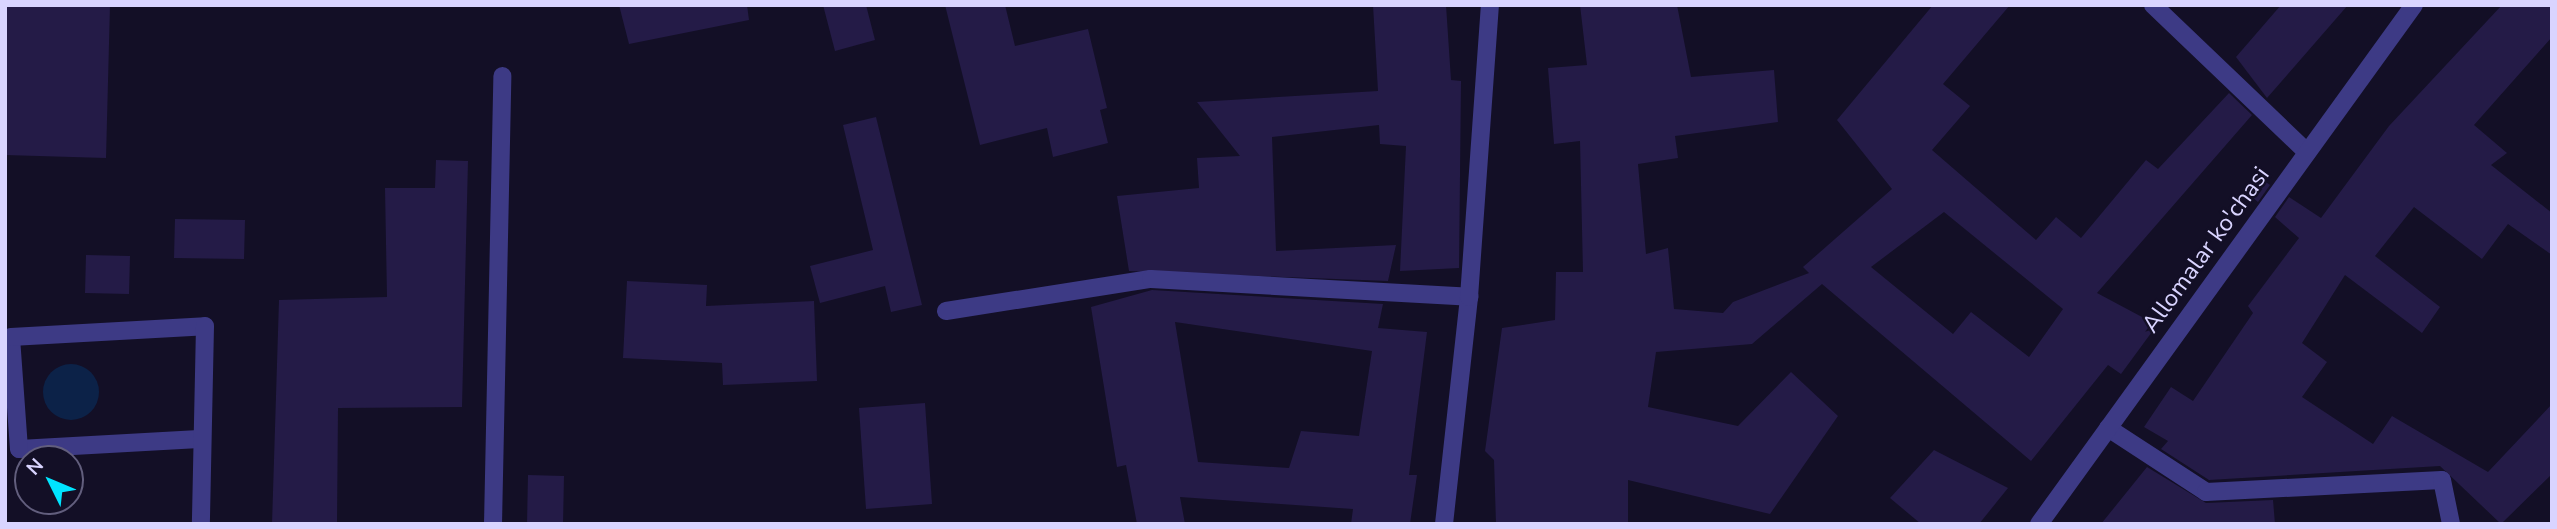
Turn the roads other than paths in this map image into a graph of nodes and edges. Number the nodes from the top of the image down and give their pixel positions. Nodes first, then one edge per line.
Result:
1 (1490, 5) edge
2 (2152, 5) edge
3 (2414, 5) edge
4 (502, 76) dead end
5 (2307, 152) junction
6 (1469, 297) junction
7 (946, 310) dead end
8 (2108, 428) junction
9 (199, 439) junction
10 (201, 524) edge
11 (492, 524) edge
12 (1444, 524) edge
13 (2039, 524) edge
14 (2451, 524) edge

1 - 6 street
2 - 5 street
3 - 5 street, Allomalar ko'chasi
4 - 11 street
5 - 8 street, Allomalar ko'chasi
6 - 7 street
6 - 12 street
8 - 13 street, Allomalar ko'chasi
8 - 14 street
9 - 9 street
9 - 10 street

